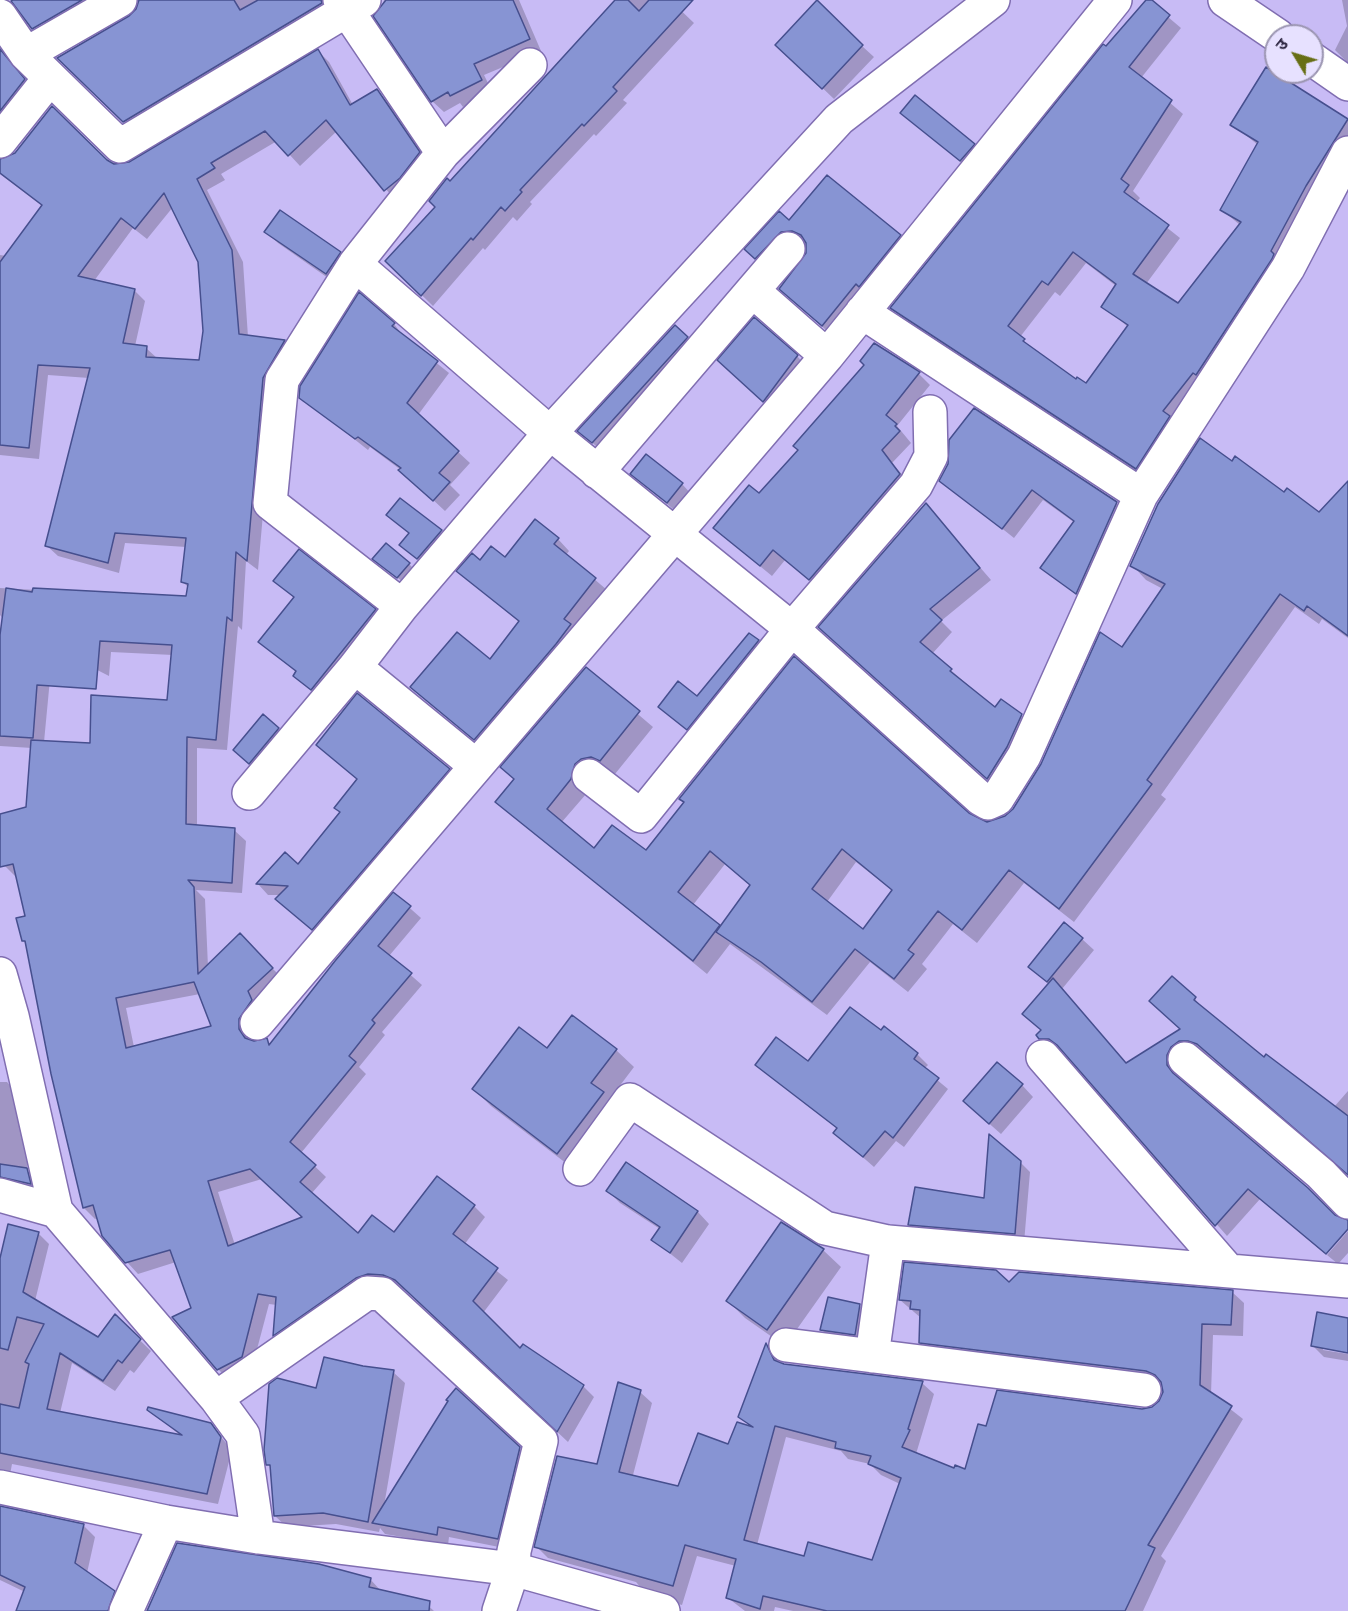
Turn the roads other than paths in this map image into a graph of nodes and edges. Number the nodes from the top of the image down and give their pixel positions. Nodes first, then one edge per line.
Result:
1 (120, 0) edge
2 (993, 0) edge
3 (1115, 0) edge
4 (1226, 0) edge
5 (350, 3) edge
6 (0, 16) edge
7 (1264, 26) edge
8 (26, 54) junction
9 (530, 65) dead end
10 (1324, 67) edge
11 (50, 78) junction
12 (1348, 84) edge
13 (0, 141) edge
14 (442, 153) junction
15 (1348, 153) edge
16 (788, 249) dead end
17 (355, 264) junction
18 (753, 291) junction
19 (862, 312) junction
20 (827, 356) junction
21 (930, 412) dead end
22 (550, 433) junction
23 (597, 472) junction
24 (1141, 495) junction
25 (675, 535) junction
26 (402, 606) junction
27 (792, 629) junction
28 (355, 667) junction
29 (475, 765) junction
30 (589, 776) dead end
31 (249, 793) dead end
32 (0, 974) edge
33 (6, 1014) edge
34 (257, 1023) dead end
35 (1043, 1057) dead end
36 (1185, 1059) dead end
37 (580, 1169) dead end
38 (0, 1195) edge
39 (1348, 1202) edge
40 (56, 1211) junction
41 (888, 1242) junction
42 (1227, 1269) junction
43 (1348, 1281) edge
44 (786, 1345) dead end
45 (872, 1356) junction
46 (1144, 1390) dead end
47 (216, 1398) junction
48 (0, 1487) edge
49 (166, 1522) junction
50 (258, 1537) junction
51 (513, 1569) junction
52 (126, 1611) edge
53 (499, 1611) edge
54 (663, 1611) edge

1 - 8 street
2 - 22 street
3 - 19 street
4 - 7 street
5 - 11 street
5 - 14 street
6 - 8 street
8 - 11 street
9 - 14 street
10 - 12 street
11 - 13 street
14 - 17 street
15 - 24 street
16 - 18 street
17 - 22 street
17 - 26 street
18 - 20 street
18 - 23 street
19 - 20 street
19 - 24 street
20 - 25 street
21 - 27 street
22 - 23 street
22 - 26 street
23 - 25 street
24 - 27 street
25 - 27 street
25 - 29 street
26 - 28 street
27 - 30 street
28 - 29 street
28 - 31 street
29 - 34 street
32 - 33 street
33 - 40 street
35 - 42 street
36 - 39 street
37 - 41 street
38 - 40 street
40 - 47 street
41 - 42 street
41 - 45 street
42 - 43 street
44 - 45 street
45 - 46 street
47 - 50 street
47 - 51 street
48 - 49 street
49 - 50 street
49 - 52 street
50 - 51 street
51 - 53 street
51 - 54 street

